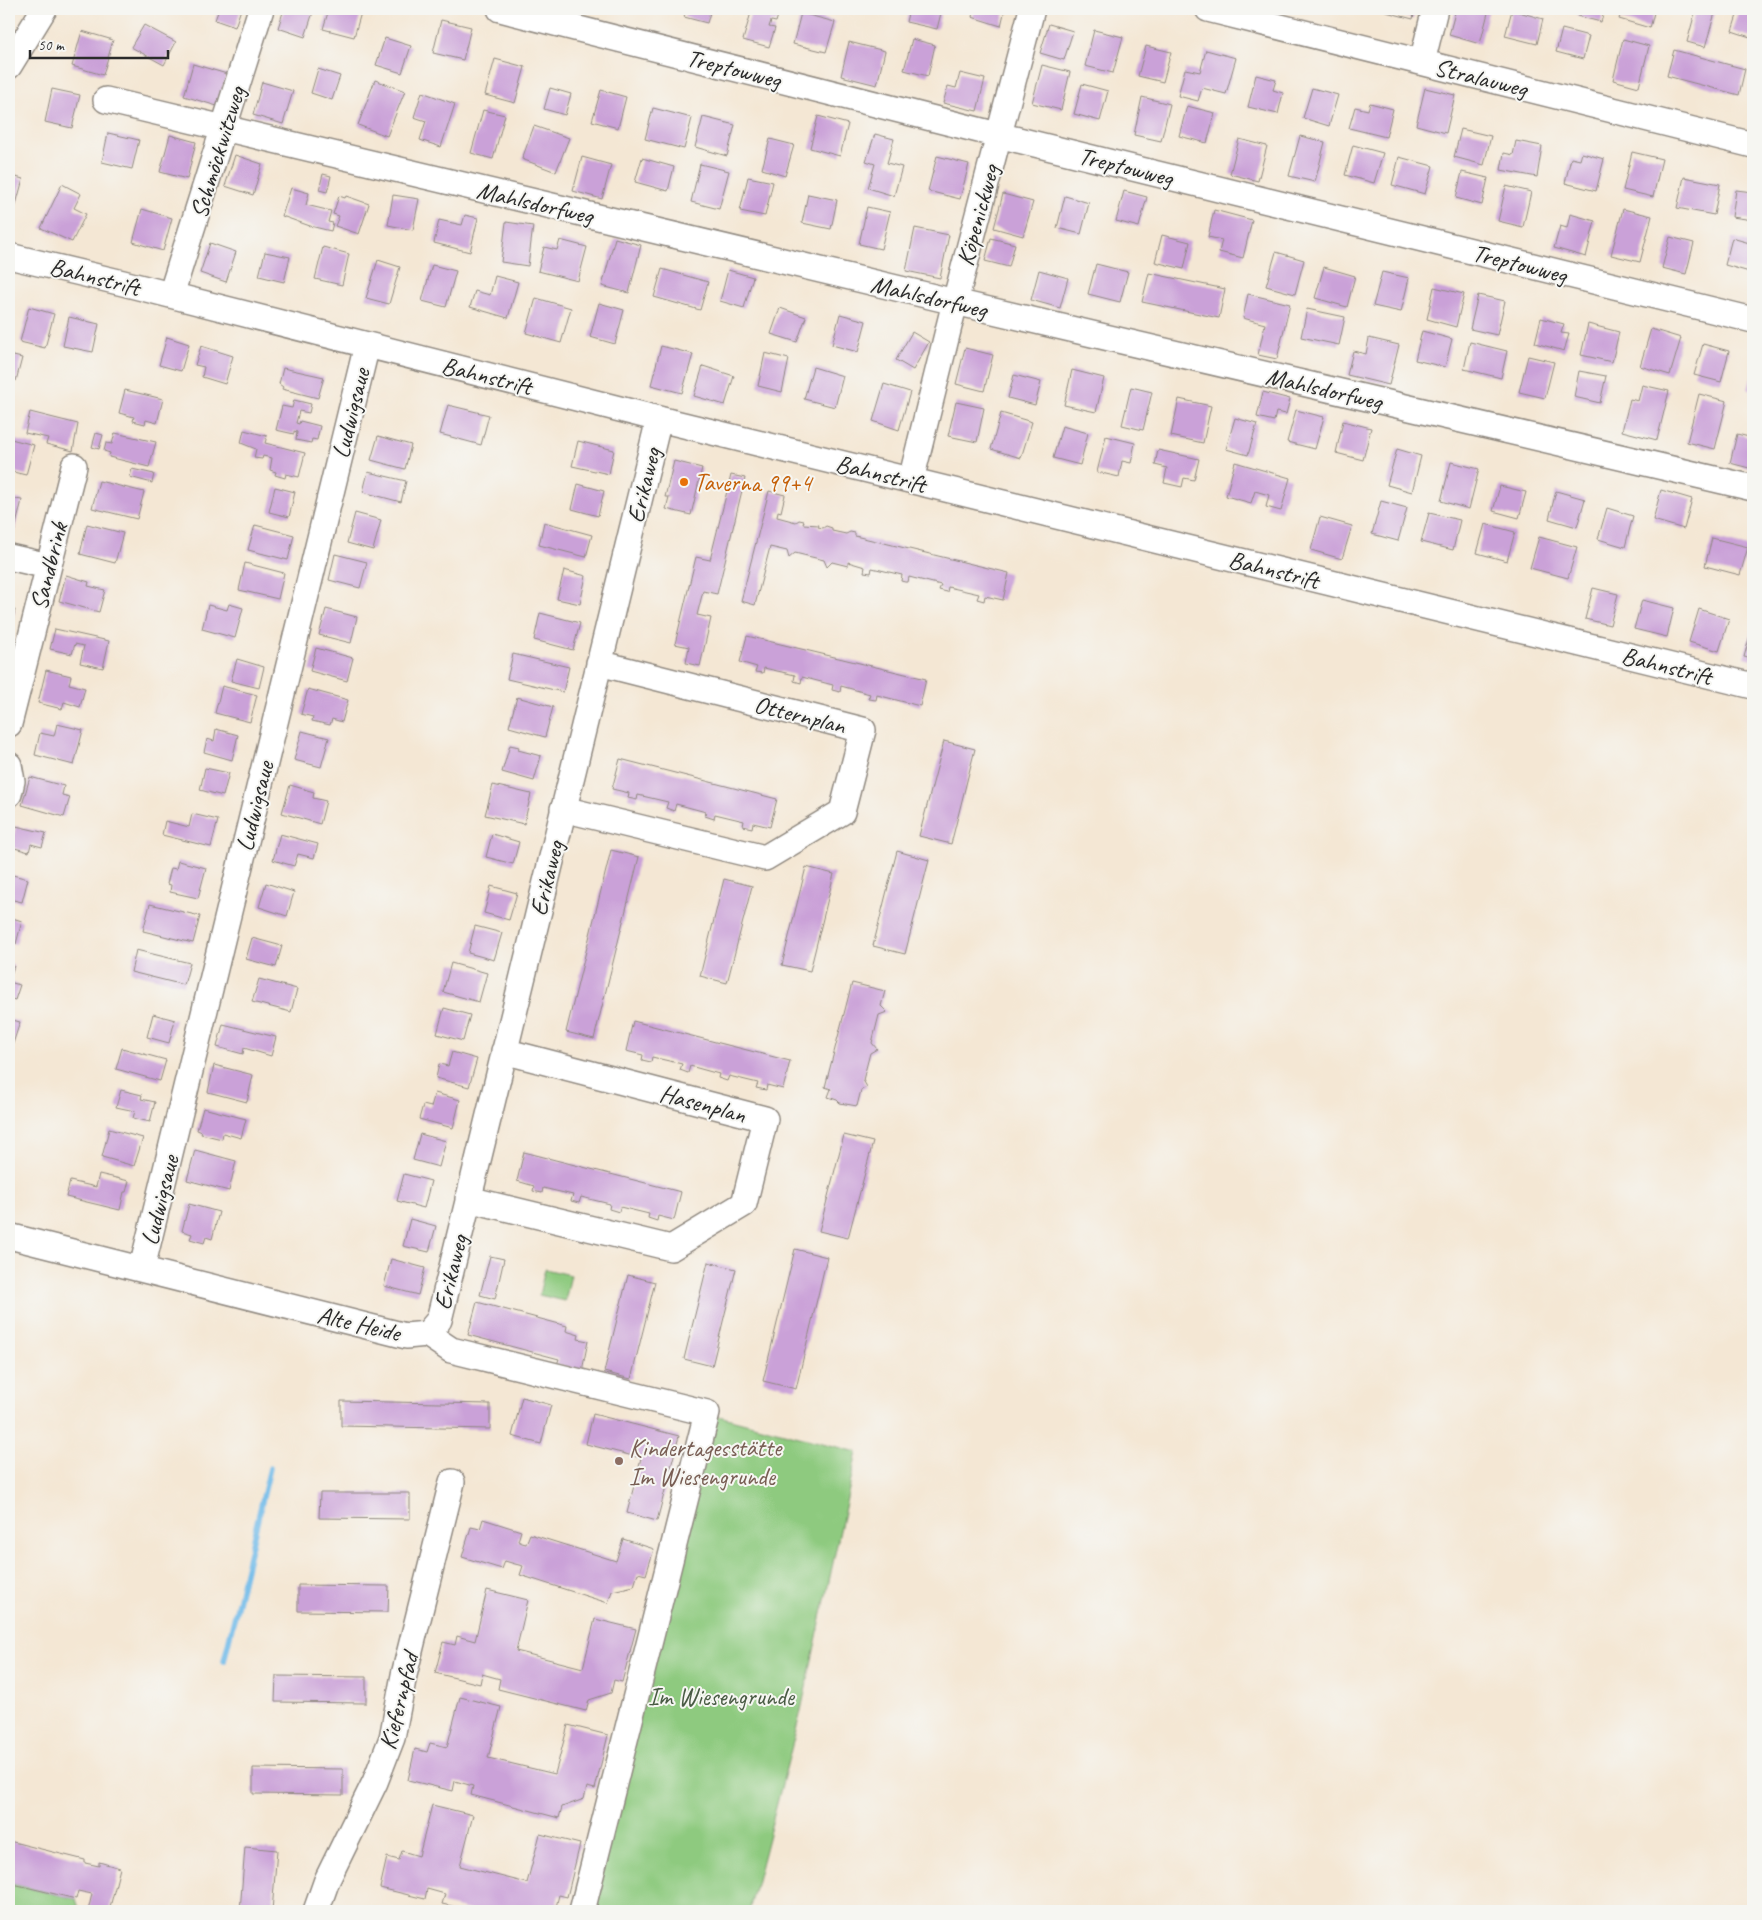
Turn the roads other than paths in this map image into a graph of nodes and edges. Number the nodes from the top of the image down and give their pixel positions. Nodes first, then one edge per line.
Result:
1 (44, 9) edge
2 (261, 9) edge
3 (500, 9) edge
4 (1032, 9) edge
5 (1208, 9) edge
6 (1434, 9) edge
7 (1422, 62) junction
8 (9, 66) edge
9 (106, 100) dead end
10 (225, 128) junction
11 (998, 135) junction
12 (1753, 145) edge
13 (9, 256) edge
14 (171, 295) junction
15 (955, 302) junction
16 (1753, 320) edge
17 (367, 345) junction
18 (659, 419) junction
19 (74, 466) dead end
20 (911, 480) junction
21 (1753, 488) edge
22 (9, 557) edge
23 (48, 566) junction
24 (599, 663) junction
25 (1753, 686) edge
26 (9, 724) edge
27 (9, 764) edge
28 (9, 794) edge
29 (564, 809) junction
30 (504, 1051) junction
31 (468, 1199) junction
32 (9, 1236) edge
33 (142, 1268) junction
34 (426, 1334) junction
35 (452, 1482) dead end
36 (316, 1911) edge
37 (582, 1911) edge

1 - 8 street
2 - 10 street, Schmöckwitzweg
3 - 11 street, Treptowweg
4 - 11 street, Köpenickweg
5 - 7 street, Stralauweg
6 - 7 street
7 - 12 street, Stralauweg
9 - 10 street, Mahlsdorfweg
10 - 14 street, Schmöckwitzweg
10 - 15 street, Mahlsdorfweg
11 - 15 street, Köpenickweg
11 - 16 street, Treptowweg
13 - 14 street, Bahnstrift
14 - 17 street, Bahnstrift
15 - 20 street, Köpenickweg
15 - 21 street, Mahlsdorfweg
17 - 18 street, Bahnstrift
17 - 33 street, Ludwigsaue
18 - 20 street, Bahnstrift
18 - 24 street, Erikaweg
19 - 23 street, Sandbrink
20 - 25 street, Bahnstrift
22 - 23 street
23 - 26 street, Sandbrink
24 - 29 street, Erikaweg
24 - 29 street, Otternplan
27 - 28 street
29 - 30 street, Erikaweg
30 - 31 street, Erikaweg
30 - 31 street, Hasenplan
31 - 34 street, Erikaweg
32 - 33 street, Alte Heide
33 - 34 street, Alte Heide
34 - 37 street, Alte Heide
35 - 36 street, Kiefernpfad

